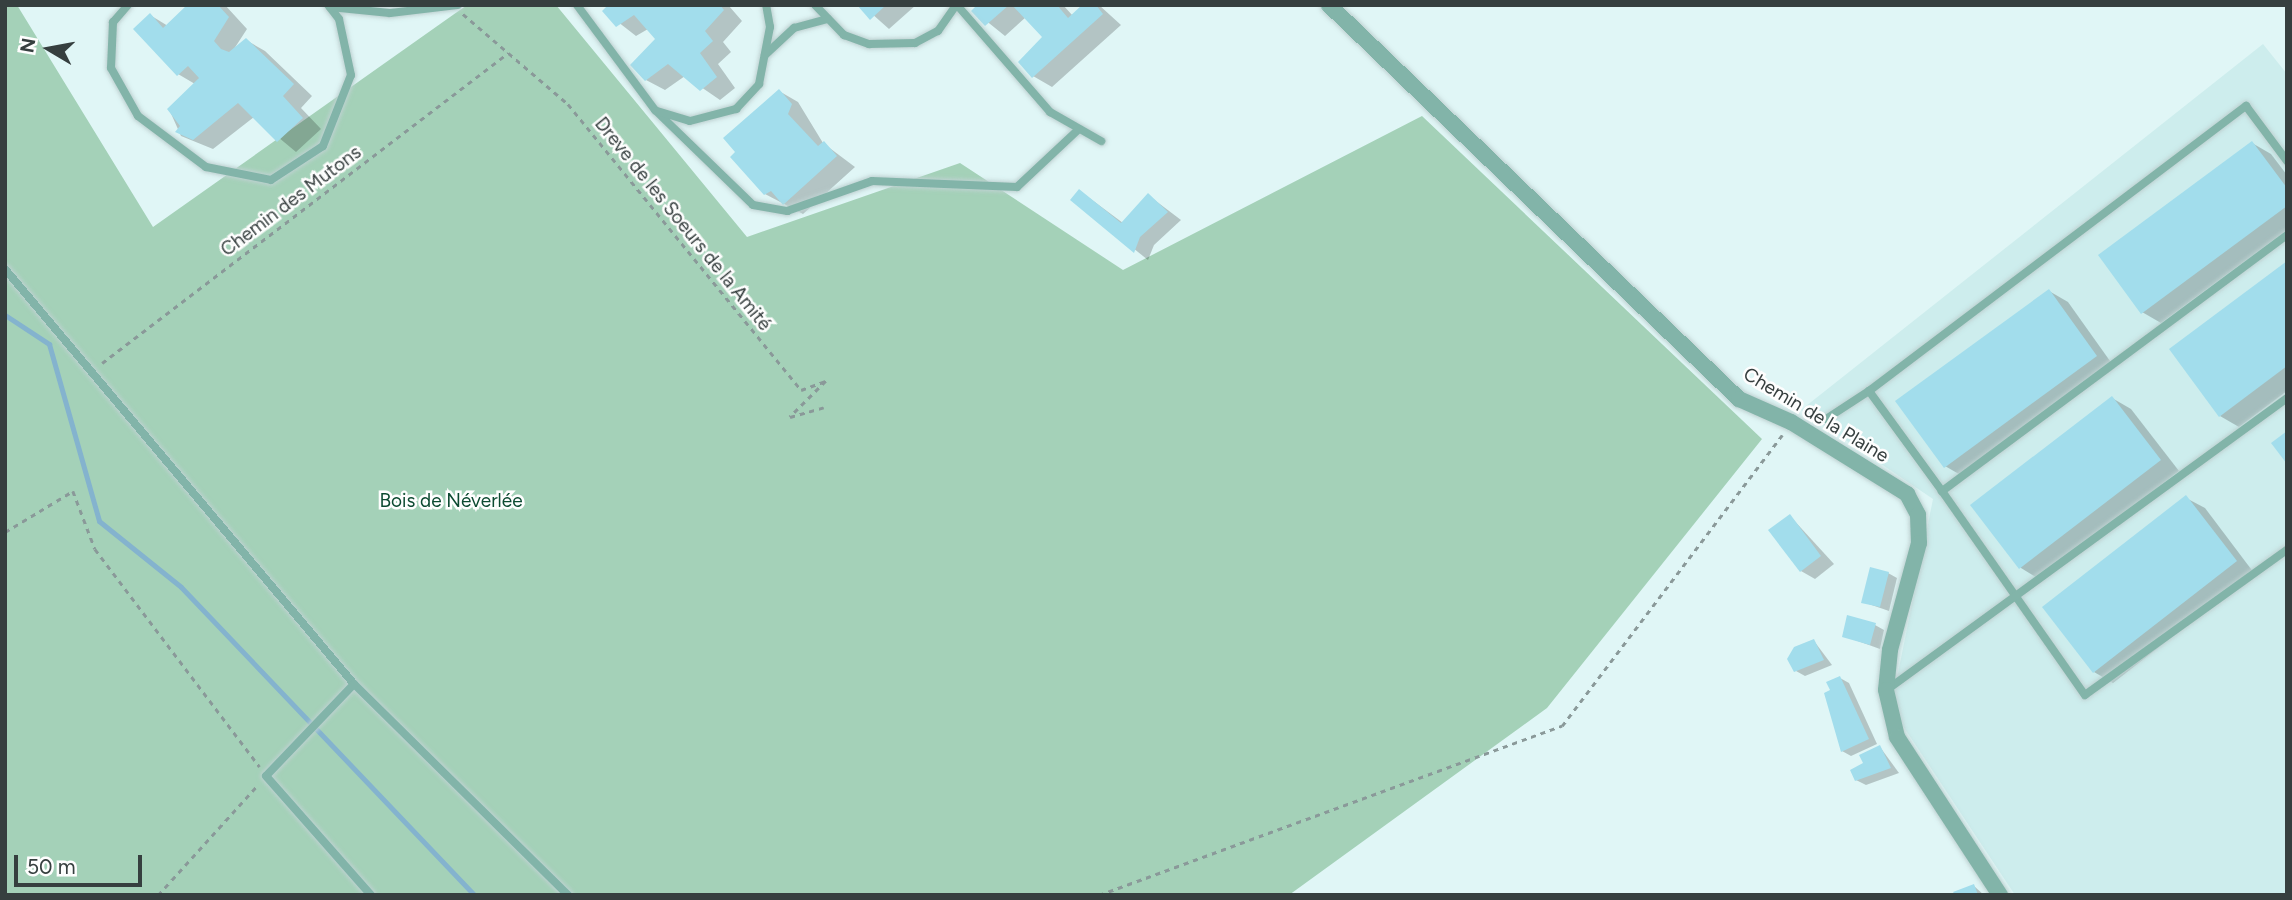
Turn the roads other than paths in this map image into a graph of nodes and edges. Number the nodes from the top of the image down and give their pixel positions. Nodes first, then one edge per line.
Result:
1 (128, 5) edge
2 (577, 5) edge
3 (766, 5) edge
4 (815, 5) edge
5 (956, 5) edge
6 (1329, 5) edge
7 (329, 6) edge
8 (456, 6) edge
9 (828, 19) junction
10 (765, 55) junction
11 (654, 110) junction
12 (1079, 129) junction
13 (1101, 141) dead end
14 (2287, 161) edge
15 (2287, 235) edge
16 (5, 269) edge
17 (1868, 391) junction
18 (2287, 398) edge
19 (1826, 419) dead end
20 (1942, 491) junction
21 (2287, 550) edge
22 (2016, 600) junction
23 (354, 684) junction
24 (1886, 690) junction
25 (371, 895) edge
26 (568, 895) edge
27 (2000, 895) edge

1 - 7 lane
2 - 11 lane
3 - 10 lane
4 - 9 lane
5 - 9 lane
5 - 12 lane
6 - 24 street, Chemin de la Plaine
7 - 8 lane
9 - 10 lane
10 - 11 lane
11 - 12 lane
12 - 13 lane
14 - 17 lane
15 - 20 lane
16 - 23 lane
17 - 19 lane
17 - 20 lane
18 - 22 lane
20 - 22 lane
21 - 22 lane
22 - 24 lane
23 - 25 lane
23 - 26 lane
24 - 27 street, Chemin de la Plaine

